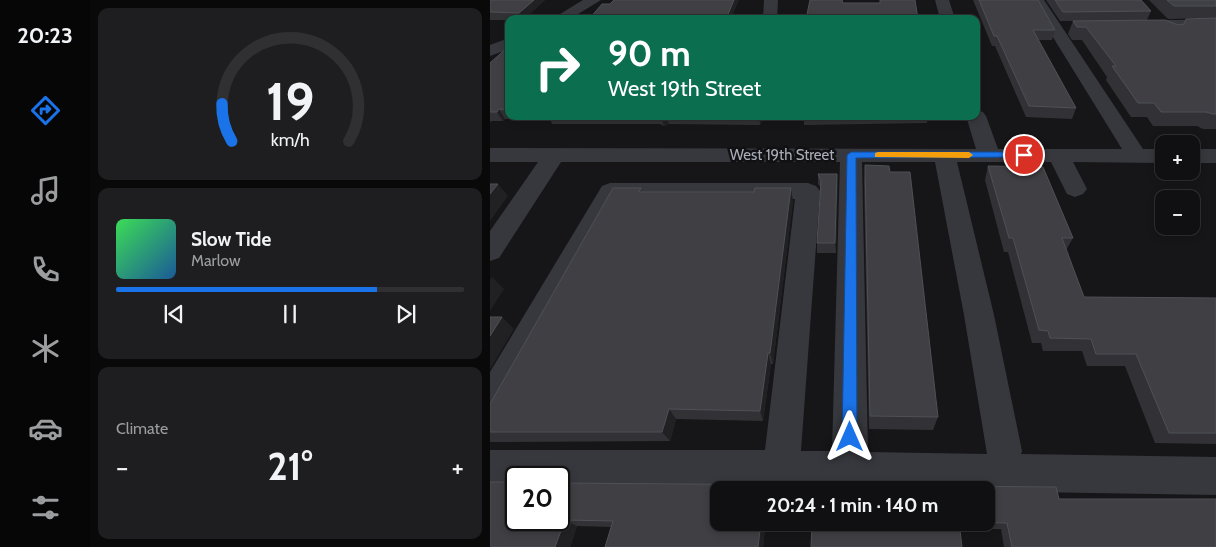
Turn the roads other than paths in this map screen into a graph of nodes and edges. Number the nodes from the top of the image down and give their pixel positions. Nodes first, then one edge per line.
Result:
1 (594, 0) edge
2 (771, 0) edge
3 (942, 0) edge
4 (1038, 0) edge
5 (1150, 12) edge
6 (566, 15) edge
7 (770, 15) edge
8 (947, 15) edge
9 (1162, 25) junction
10 (1122, 26) edge
11 (1213, 28) edge
12 (490, 35) edge
13 (505, 35) edge
14 (1179, 42) edge
15 (505, 45) edge
16 (490, 51) edge
17 (977, 120) edge
18 (490, 155) edge
19 (554, 155) junction
20 (750, 155) junction
21 (851, 155) junction
22 (944, 155) junction
23 (989, 155) junction
24 (1059, 155) junction
25 (1136, 156) junction
26 (1155, 156) edge
27 (1075, 189) dead end
28 (743, 190) junction
29 (490, 251) edge
30 (490, 403) edge
31 (1004, 451) dead end
32 (781, 469) junction
33 (490, 470) edge
34 (850, 470) junction
35 (1216, 476) edge

1 - 6 street
2 - 7 street
3 - 8 street
4 - 25 street
5 - 9 street
9 - 10 street
9 - 11 street
9 - 14 street
12 - 13 street
15 - 16 street
17 - 23 street
18 - 19 street, West 19th Street
19 - 20 street, West 19th Street
19 - 29 street
20 - 21 street, West 19th Street
20 - 28 street
21 - 22 street, West 19th Street
21 - 34 street
22 - 23 street, West 19th Street
22 - 31 street
23 - 24 street, West 19th Street
24 - 25 street, West 19th Street
24 - 27 street
25 - 26 street, West 19th Street
28 - 30 street
28 - 32 street
32 - 33 street
32 - 34 street
34 - 35 street

